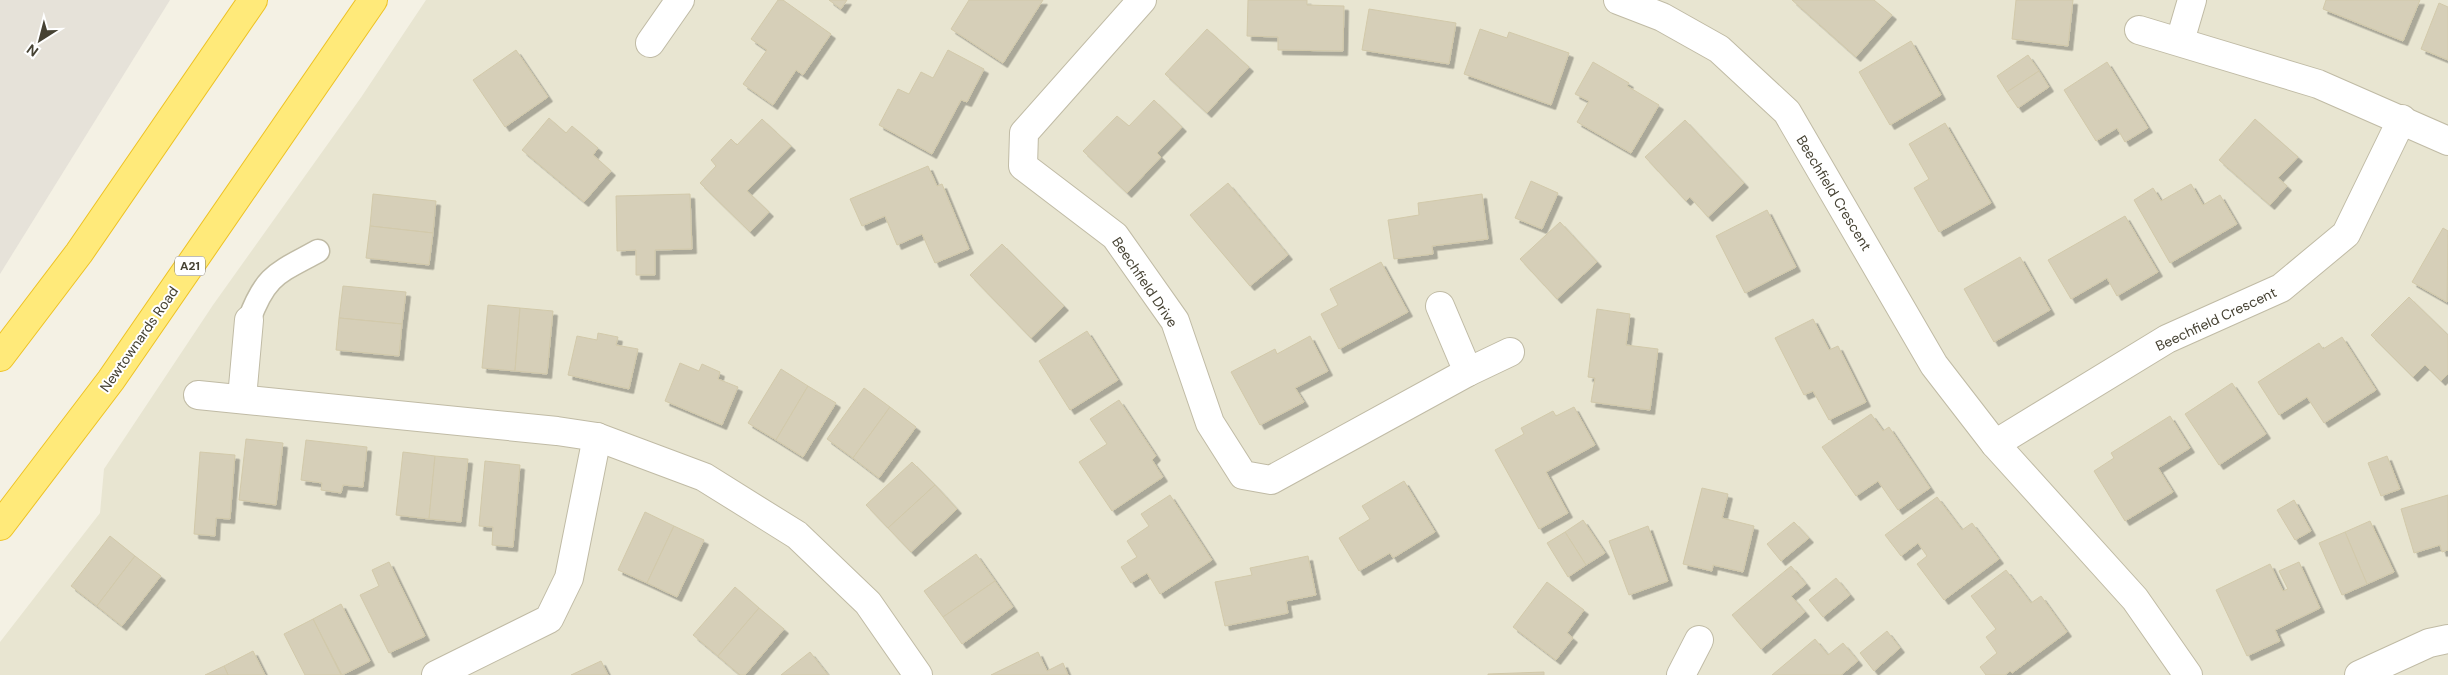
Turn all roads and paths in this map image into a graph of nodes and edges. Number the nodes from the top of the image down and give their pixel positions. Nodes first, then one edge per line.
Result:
1 (253, 0) edge
2 (373, 0) edge
3 (680, 0) edge
4 (1142, 0) edge
5 (1618, 0) edge
6 (2192, 0) edge
7 (2139, 30) dead end
8 (2180, 41) junction
9 (650, 43) dead end
10 (2402, 120) junction
11 (2448, 142) edge
12 (318, 251) dead end
13 (1440, 306) dead end
14 (249, 320) joint
15 (1510, 352) dead end
16 (0, 357) edge
17 (1468, 372) junction
18 (198, 395) dead end
19 (242, 398) junction
20 (597, 437) junction
21 (1995, 444) junction
22 (0, 526) edge
23 (2448, 639) edge
24 (1699, 640) dead end
25 (436, 675) edge
26 (918, 675) edge
27 (1681, 675) edge
28 (2188, 675) edge
29 (2358, 675) edge

1 - 16 highway
2 - 22 highway, Newtownards Road / A21
3 - 9 street
4 - 17 street, Beechfield Drive
5 - 21 street, Beechfield Crescent
6 - 8 street
7 - 8 street
8 - 10 street
10 - 11 street
10 - 21 street, Beechfield Crescent
12 - 14 lane
13 - 17 street
14 - 19 street
15 - 17 street, Beechfield Drive
18 - 19 street
19 - 20 street
20 - 25 street
20 - 26 street
21 - 28 street, Beechfield Crescent
23 - 29 street
24 - 27 street

